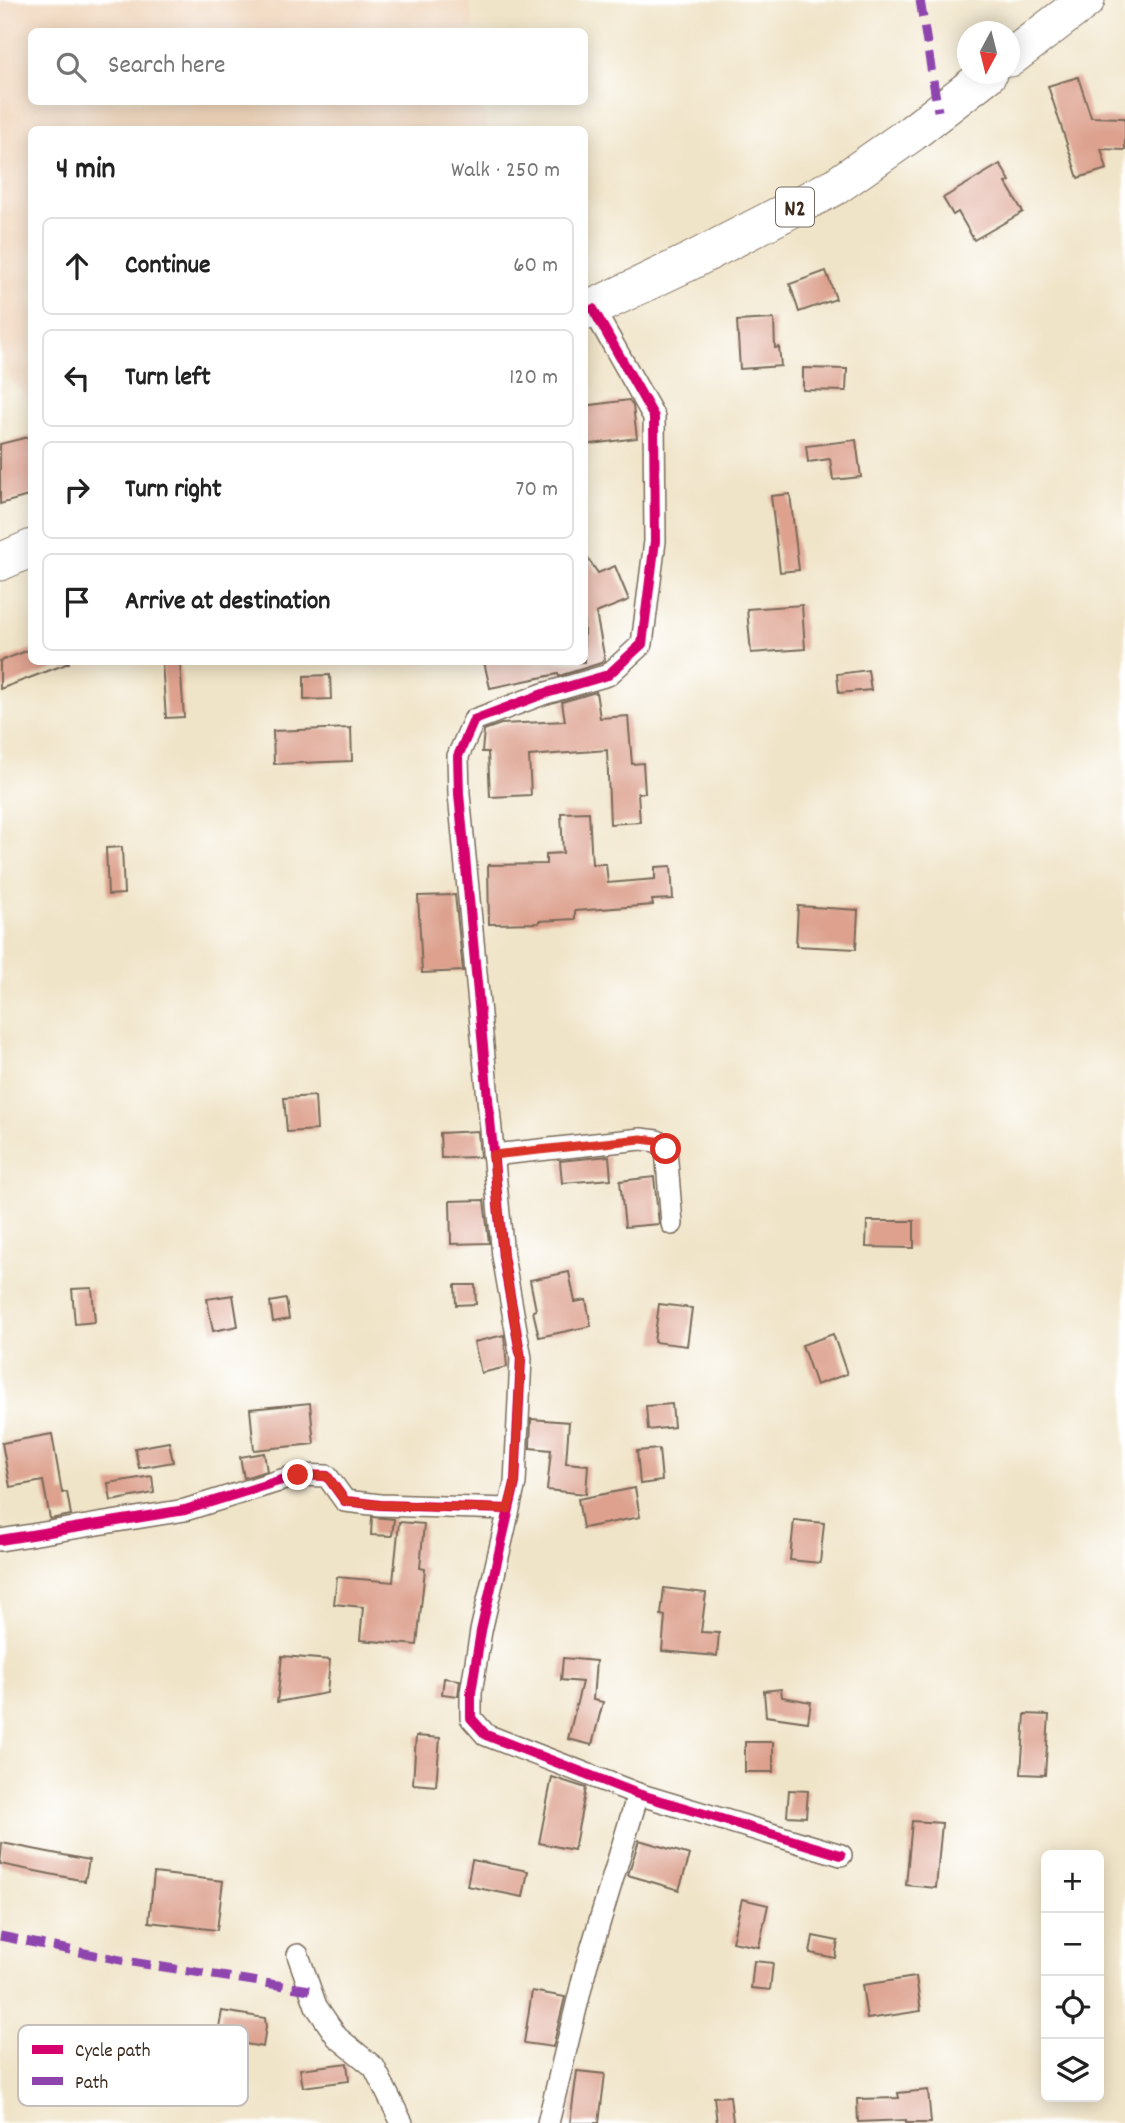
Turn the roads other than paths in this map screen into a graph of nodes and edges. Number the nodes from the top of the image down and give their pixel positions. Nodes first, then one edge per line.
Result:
1 (1086, 0) edge
2 (1020, 50) edge
3 (975, 84) edge
4 (589, 310) edge
5 (28, 550) edge
6 (0, 562) edge
7 (493, 1155) junction
8 (672, 1224) dead end
9 (508, 1509) junction
10 (0, 1541) edge
11 (638, 1794) junction
12 (841, 1855) dead end
13 (298, 1955) dead end
14 (402, 2123) edge
15 (548, 2123) edge

1 - 2 highway
3 - 4 highway, N2
4 - 7 street
5 - 6 highway
7 - 8 street
7 - 9 street
9 - 10 street
9 - 11 street
11 - 12 street
11 - 15 street
13 - 14 street

